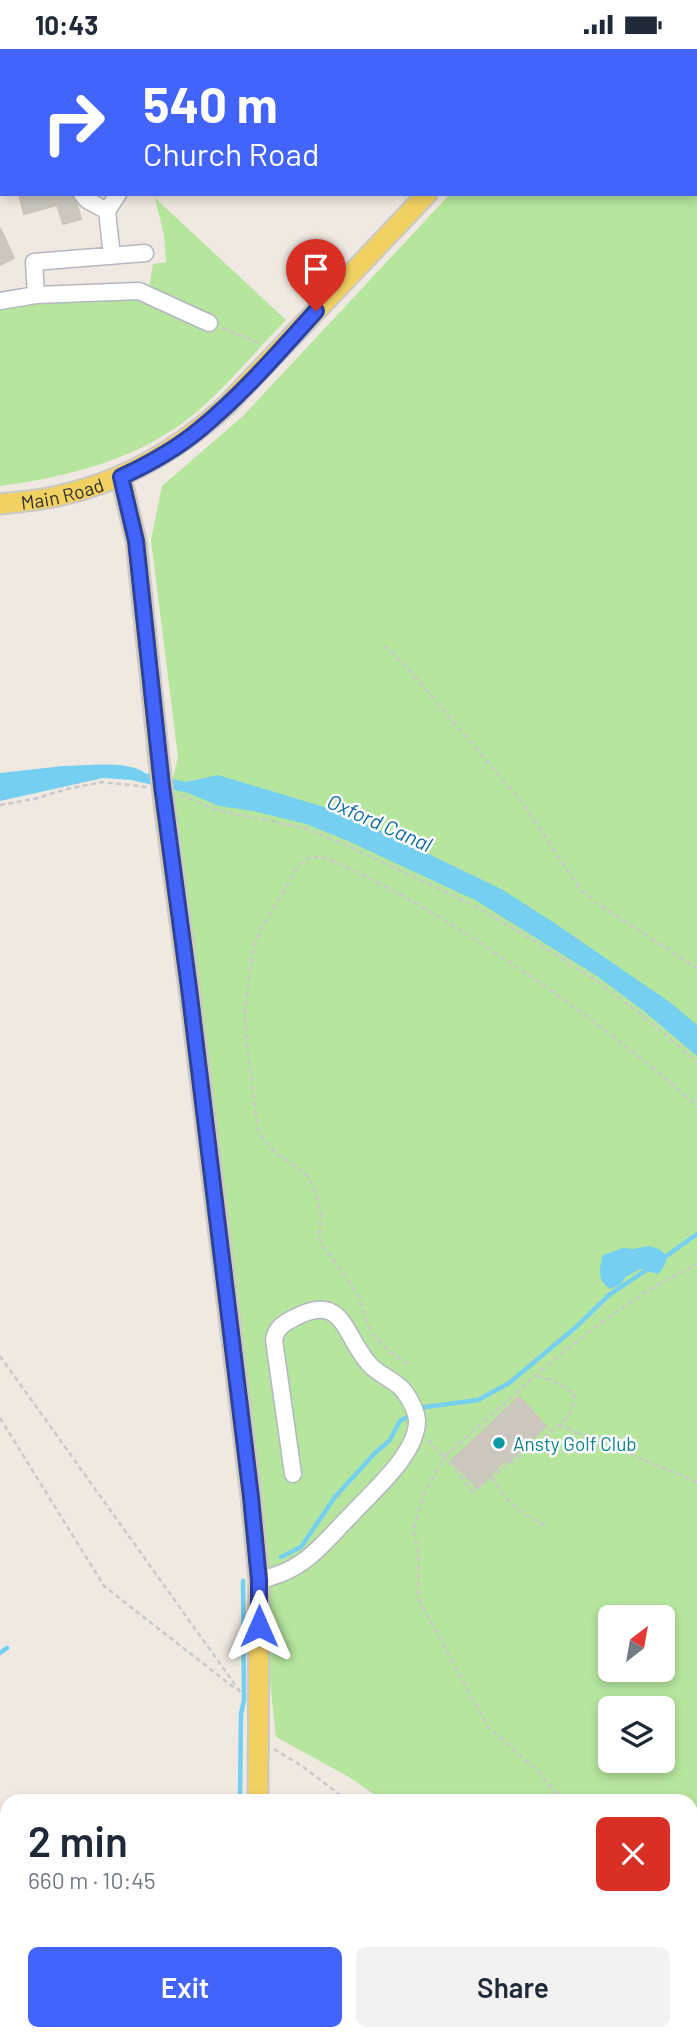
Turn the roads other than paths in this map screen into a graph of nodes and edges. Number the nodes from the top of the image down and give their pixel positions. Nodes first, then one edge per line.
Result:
1 (84, 196) edge
2 (117, 196) edge
3 (426, 196) edge
4 (107, 211) junction
5 (145, 253) dead end
6 (112, 256) junction
7 (36, 295) junction
8 (0, 301) edge
9 (209, 323) road end
10 (121, 477) junction
11 (0, 504) edge
12 (293, 1474) dead end
13 (259, 1580) junction
14 (258, 1794) edge

1 - 4 lane
2 - 4 lane
3 - 10 main road, Main Road
4 - 6 lane
5 - 6 lane
6 - 7 lane
7 - 8 lane
7 - 9 lane
10 - 11 main road, Main Road
10 - 13 main road, bridge
12 - 13 lane
13 - 14 main road

